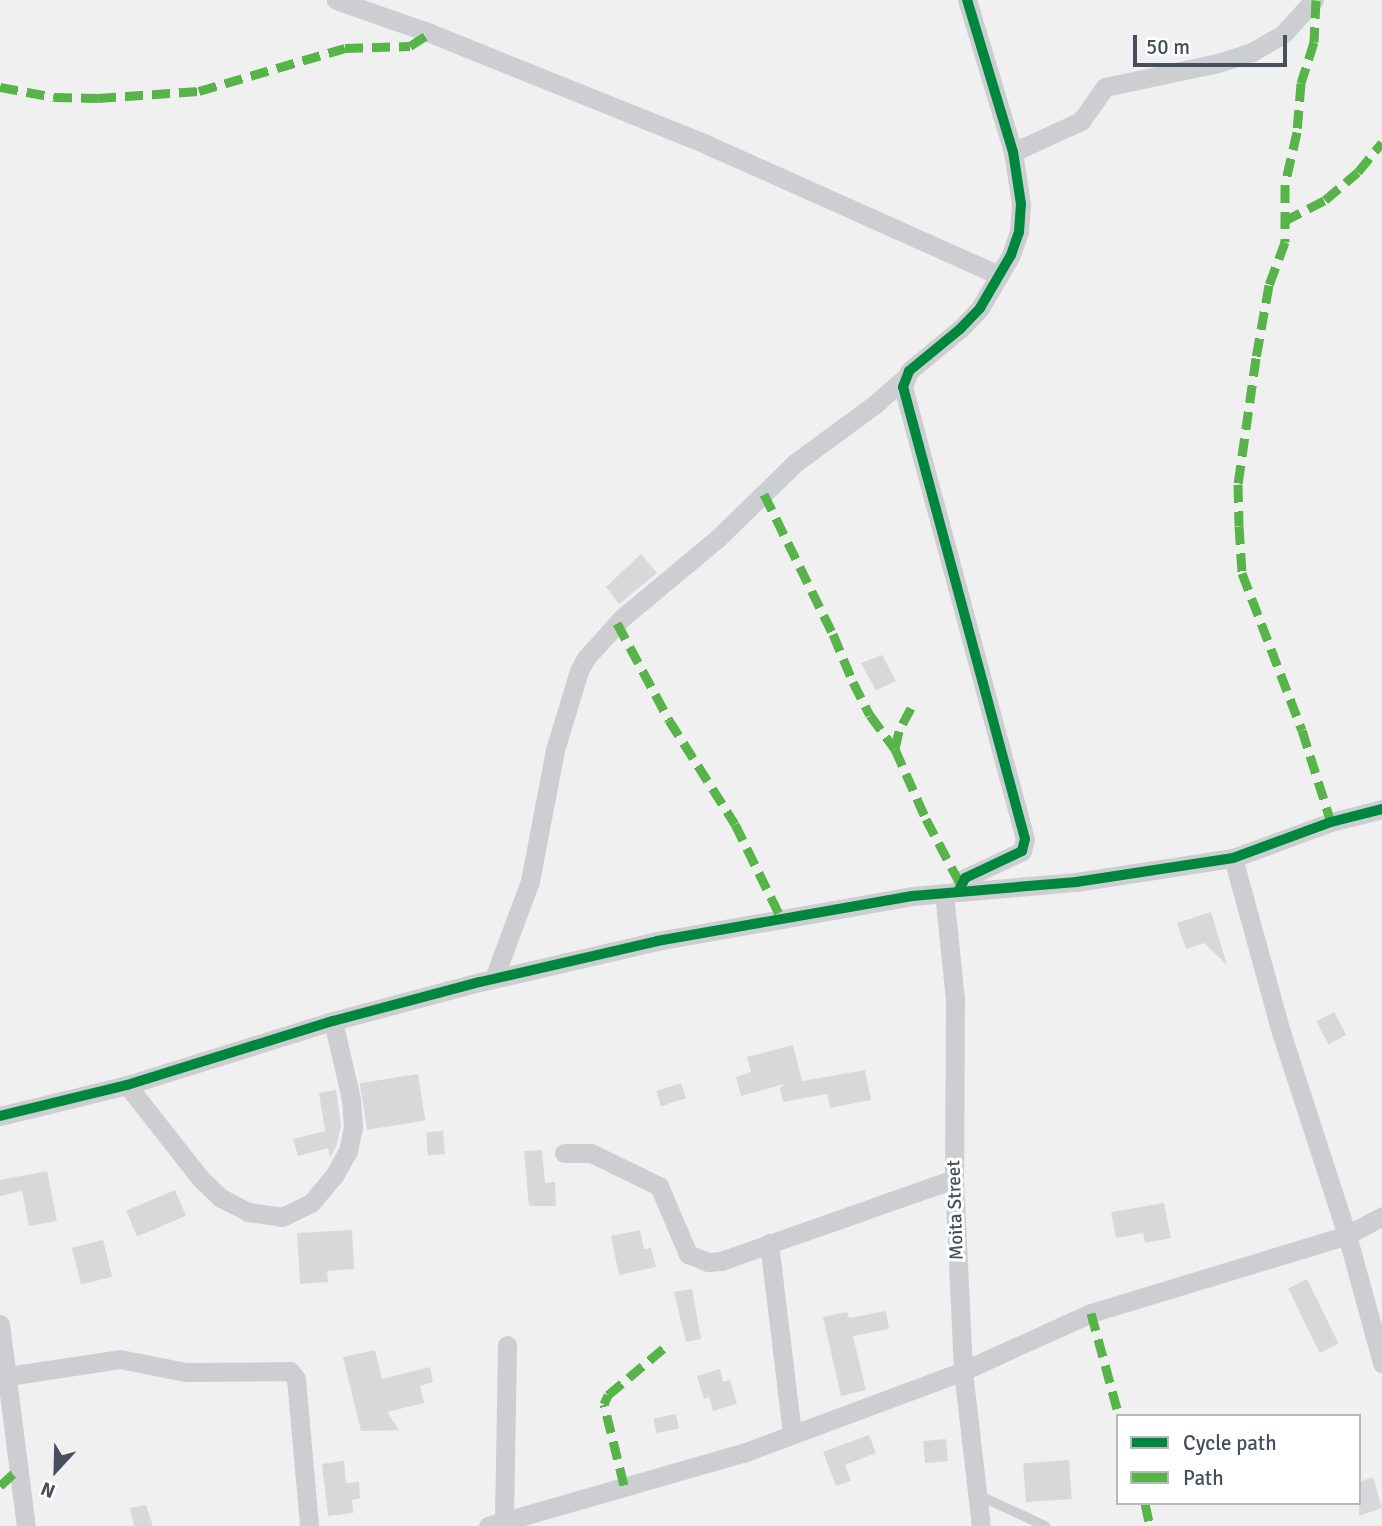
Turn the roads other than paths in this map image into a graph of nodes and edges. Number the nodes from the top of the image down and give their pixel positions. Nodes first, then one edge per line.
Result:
1 (336, 0) edge
2 (967, 0) edge
3 (1314, 0) edge
4 (1013, 152) junction
5 (999, 275) junction
6 (905, 378) junction
7 (1382, 809) edge
8 (1233, 858) junction
9 (951, 893) junction
10 (494, 978) junction
11 (333, 1021) junction
12 (127, 1085) junction
13 (0, 1116) edge
14 (564, 1153) dead end
15 (954, 1179) junction
16 (1382, 1216) edge
17 (1348, 1235) junction
18 (769, 1243) junction
19 (0, 1324) edge
20 (507, 1345) dead end
21 (1382, 1363) edge
22 (963, 1370) junction
23 (8, 1376) junction
24 (792, 1432) junction
25 (978, 1494) junction
26 (496, 1522) edge
27 (26, 1526) edge
28 (309, 1526) edge
29 (981, 1526) edge
30 (1045, 1526) edge

1 - 5 street
2 - 4 street
3 - 4 street
4 - 5 street
5 - 6 street
6 - 9 street
6 - 10 street
7 - 8 street
8 - 9 street
8 - 17 street
9 - 10 street
9 - 15 street, Moita Street
10 - 11 street
11 - 12 street
11 - 12 street
12 - 13 street
14 - 18 street
15 - 18 street
15 - 22 street, Moita Street
16 - 17 street
17 - 21 street
17 - 22 street
18 - 24 street
19 - 23 street
20 - 26 street
22 - 24 street
22 - 25 street, Moita Street
23 - 27 street
23 - 28 street
24 - 26 street
25 - 29 street, Moita Street
25 - 30 lane

